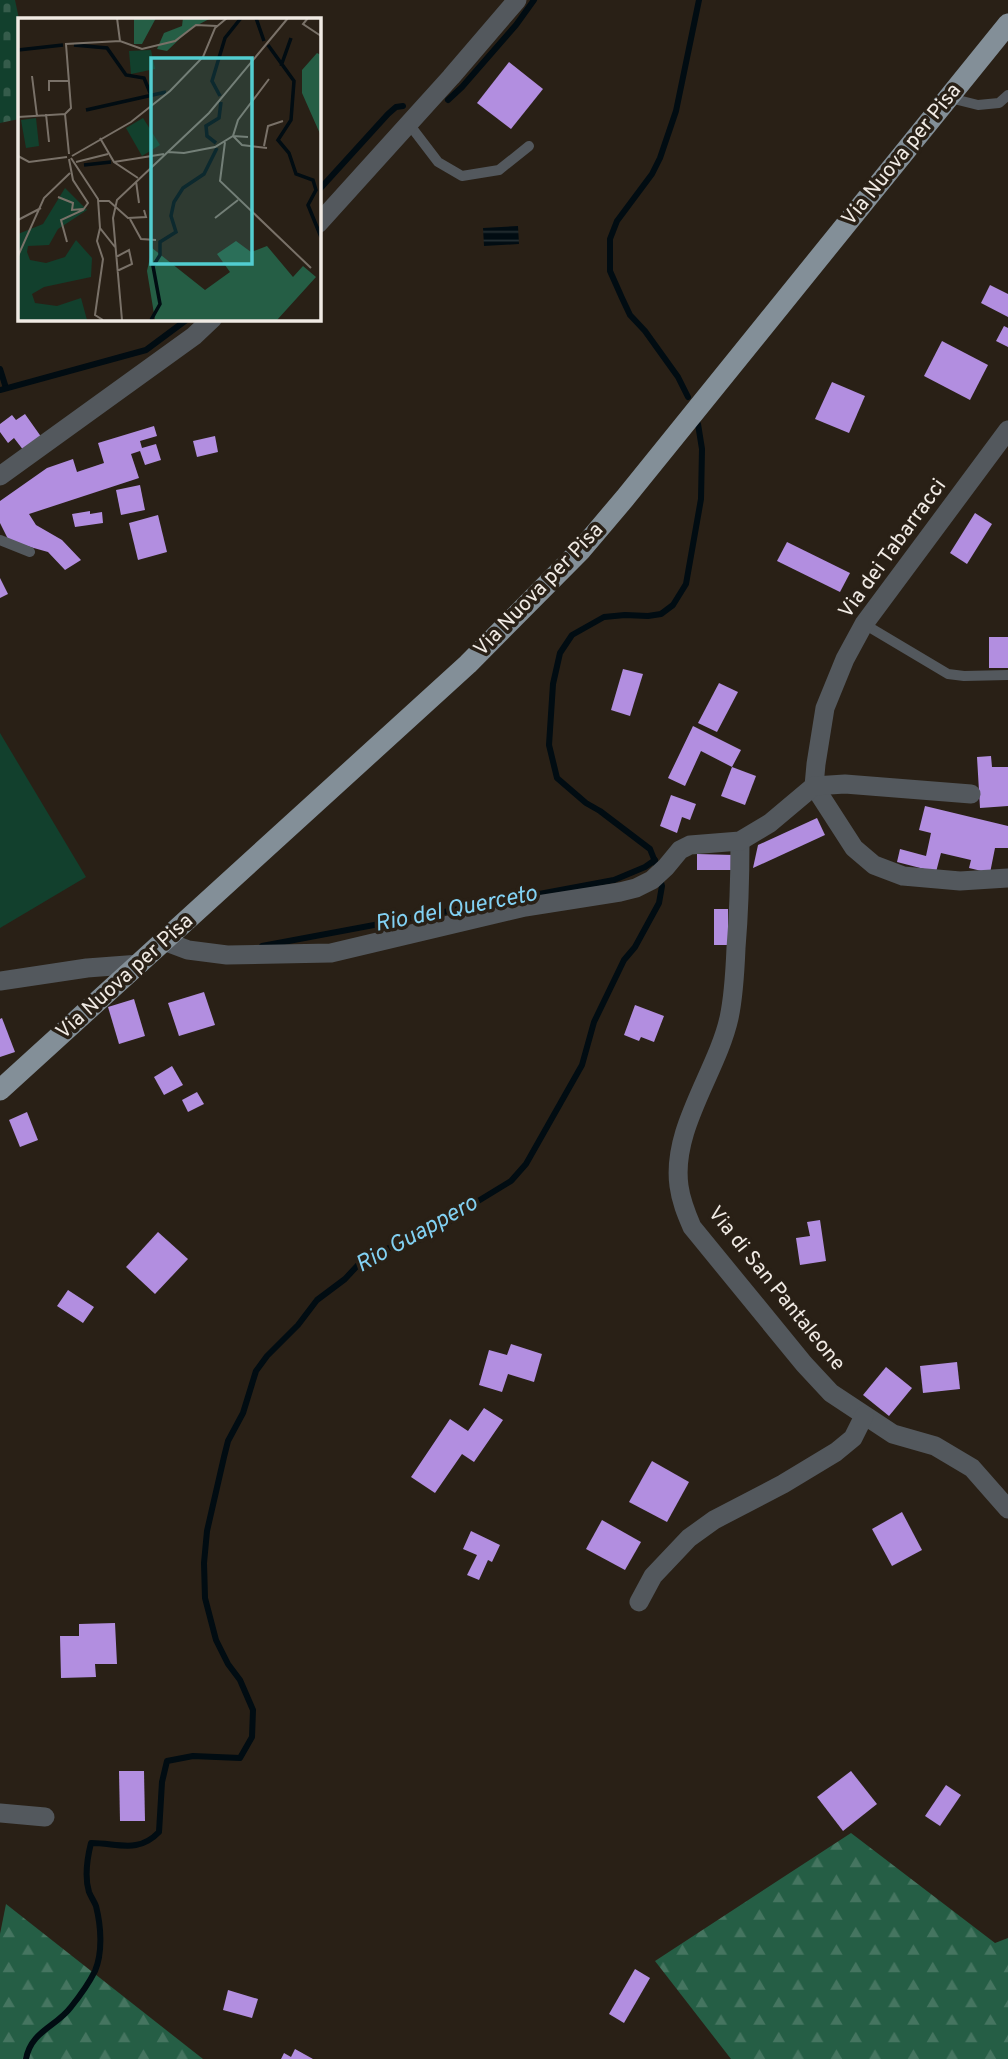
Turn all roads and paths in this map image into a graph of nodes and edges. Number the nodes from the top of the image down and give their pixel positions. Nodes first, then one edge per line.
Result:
1 (517, 0) edge
2 (1008, 24) edge
3 (1008, 95) edge
4 (949, 98) junction
5 (409, 124) junction
6 (529, 146) dead end
7 (320, 222) edge
8 (211, 320) edge
9 (1008, 430) edge
10 (0, 476) edge
11 (0, 541) edge
12 (30, 552) dead end
13 (864, 624) junction
14 (1008, 675) edge
15 (814, 786) junction
16 (971, 794) dead end
17 (740, 841) junction
18 (1008, 878) edge
19 (164, 941) junction
20 (140, 964) junction
21 (0, 981) edge
22 (0, 1090) edge
23 (864, 1416) junction
24 (1008, 1508) edge
25 (639, 1602) dead end
26 (0, 1813) edge
27 (46, 1817) dead end

1 - 5 street
2 - 4 main road, Via Nuova per Pisa
3 - 4 lane
4 - 19 main road, Via Nuova per Pisa
5 - 6 lane
5 - 7 street
8 - 10 street
9 - 13 street, Via dei Tabarracci
11 - 12 lane
13 - 14 lane
13 - 15 street, Via dei Tabarracci
15 - 16 street
15 - 17 street
15 - 18 street
17 - 19 street
17 - 23 street, Via di San Pantaleone
19 - 20 main road, Via Nuova per Pisa
20 - 21 street
20 - 22 main road, Via Nuova per Pisa
23 - 24 street, Via di San Pantaleone
23 - 25 street
26 - 27 street

